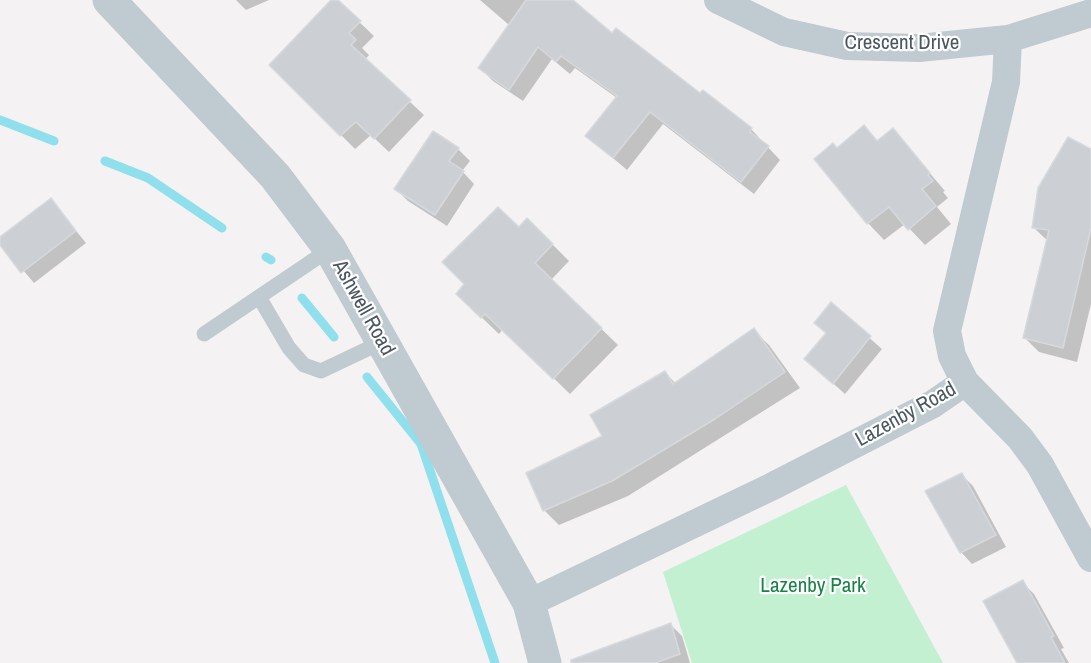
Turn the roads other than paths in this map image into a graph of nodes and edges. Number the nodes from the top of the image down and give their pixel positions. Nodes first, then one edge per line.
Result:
1 (109, 0) edge
2 (718, 0) edge
3 (1091, 13) edge
4 (1008, 39) junction
5 (330, 249) junction
6 (259, 297) junction
7 (204, 334) dead end
8 (382, 342) junction
9 (965, 382) junction
10 (1091, 558) edge
11 (529, 603) junction
12 (545, 663) edge

1 - 5 street, Ashwell Road
2 - 4 street, Crescent Drive
3 - 4 street, Crescent Drive
4 - 9 street, Lazenby Road
5 - 6 lane
5 - 8 street, Ashwell Road
6 - 7 lane
6 - 8 lane
8 - 11 street, Ashwell Road
9 - 10 street
9 - 11 street, Lazenby Road
11 - 12 street, Ashwell Road

